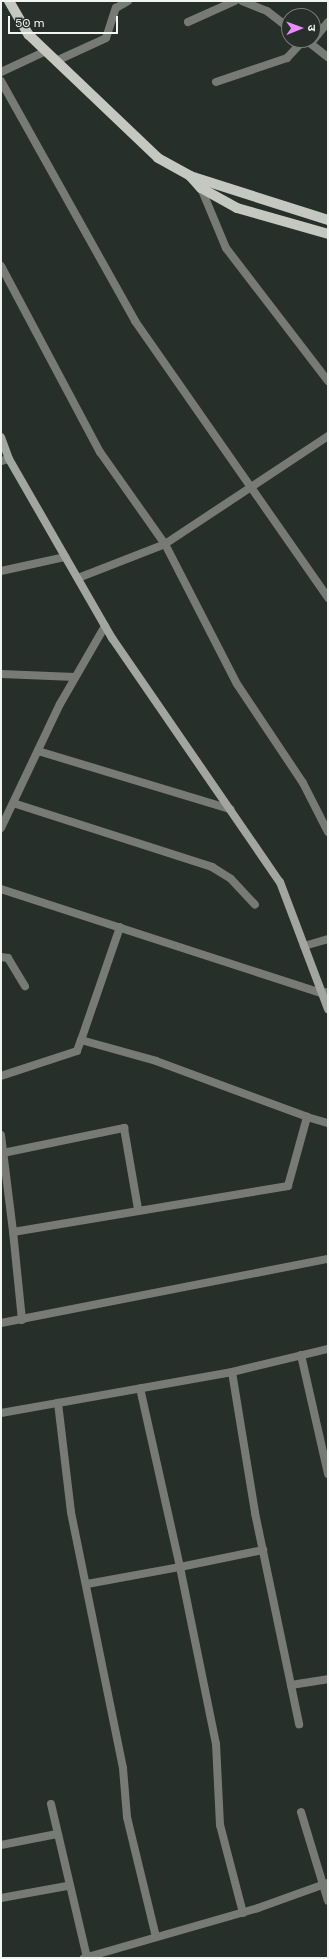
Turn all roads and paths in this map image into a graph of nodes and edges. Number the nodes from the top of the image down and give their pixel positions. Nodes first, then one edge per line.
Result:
1 (9, 1) edge
2 (128, 1) edge
3 (235, 1) edge
4 (242, 1) edge
5 (188, 22) dead end
6 (281, 22) edge
7 (299, 48) edge
8 (316, 48) edge
9 (46, 51) junction
10 (328, 57) edge
11 (56, 62) junction
12 (1, 72) edge
13 (1, 81) edge
14 (216, 82) dead end
15 (190, 176) junction
16 (201, 188) junction
17 (327, 218) edge
18 (328, 234) edge
19 (1, 266) edge
20 (328, 381) edge
21 (328, 436) edge
22 (1, 437) edge
23 (5, 460) edge
24 (252, 487) junction
25 (165, 544) junction
26 (65, 557) junction
27 (1, 571) edge
28 (78, 578) junction
29 (328, 598) edge
30 (105, 626) junction
31 (1, 674) edge
32 (75, 677) junction
33 (38, 751) junction
34 (13, 803) junction
35 (230, 809) junction
36 (2, 826) edge
37 (328, 832) edge
38 (1, 889) edge
39 (255, 905) dead end
40 (120, 927) junction
41 (328, 939) edge
42 (304, 946) junction
43 (1, 957) edge
44 (25, 986) dead end
45 (325, 992) edge
46 (328, 1009) edge
47 (81, 1040) junction
48 (1, 1076) edge
49 (307, 1117) junction
50 (328, 1123) edge
51 (1, 1135) edge
52 (3, 1153) junction
53 (138, 1209) junction
54 (13, 1232) junction
55 (328, 1259) edge
56 (22, 1320) junction
57 (1, 1323) edge
58 (328, 1349) edge
59 (301, 1355) junction
60 (232, 1372) junction
61 (140, 1388) junction
62 (58, 1403) junction
63 (1, 1413) edge
64 (328, 1474) edge
65 (263, 1550) junction
66 (180, 1567) junction
67 (87, 1584) junction
68 (328, 1679) edge
69 (291, 1685) junction
70 (299, 1724) dead end
71 (51, 1804) dead end
72 (302, 1812) dead end
73 (57, 1834) junction
74 (1, 1845) edge
75 (326, 1884) edge
76 (67, 1886) junction
77 (1, 1898) edge
78 (328, 1901) edge
79 (243, 1913) junction
80 (156, 1937) junction
81 (85, 1957) edge

1 - 9 main road
2 - 11 street
3 - 5 street
4 - 6 street
7 - 14 street
8 - 10 street
9 - 11 main road
9 - 12 street
11 - 15 main road
13 - 24 street
15 - 16 main road
15 - 17 main road
16 - 18 main road
16 - 20 street
19 - 25 street
21 - 24 street
22 - 23 street
23 - 26 street
24 - 25 street
24 - 29 street
25 - 28 street
25 - 37 street
26 - 27 street
26 - 28 street
28 - 30 street
30 - 32 street
30 - 35 street
31 - 32 street
32 - 33 street
33 - 34 street
33 - 35 street
34 - 36 street
34 - 39 street
35 - 42 street
38 - 40 street
40 - 45 street
40 - 47 street
41 - 42 street
42 - 45 street
43 - 44 street
45 - 46 street
47 - 48 street
47 - 49 street
49 - 50 street
49 - 53 street
51 - 52 street
52 - 53 street
52 - 54 street
53 - 54 street
54 - 56 street
55 - 56 street
56 - 57 street
58 - 59 street
59 - 60 street
59 - 64 street
60 - 61 street
60 - 65 street
61 - 62 street
61 - 66 street
62 - 63 street
62 - 67 street
65 - 66 street
65 - 69 street
66 - 67 street
66 - 79 street
67 - 80 street
68 - 69 street
69 - 70 street
71 - 73 street
72 - 75 street
73 - 74 street
73 - 76 street
75 - 78 street
75 - 79 street
76 - 77 street
76 - 81 street
79 - 80 street
80 - 81 street

